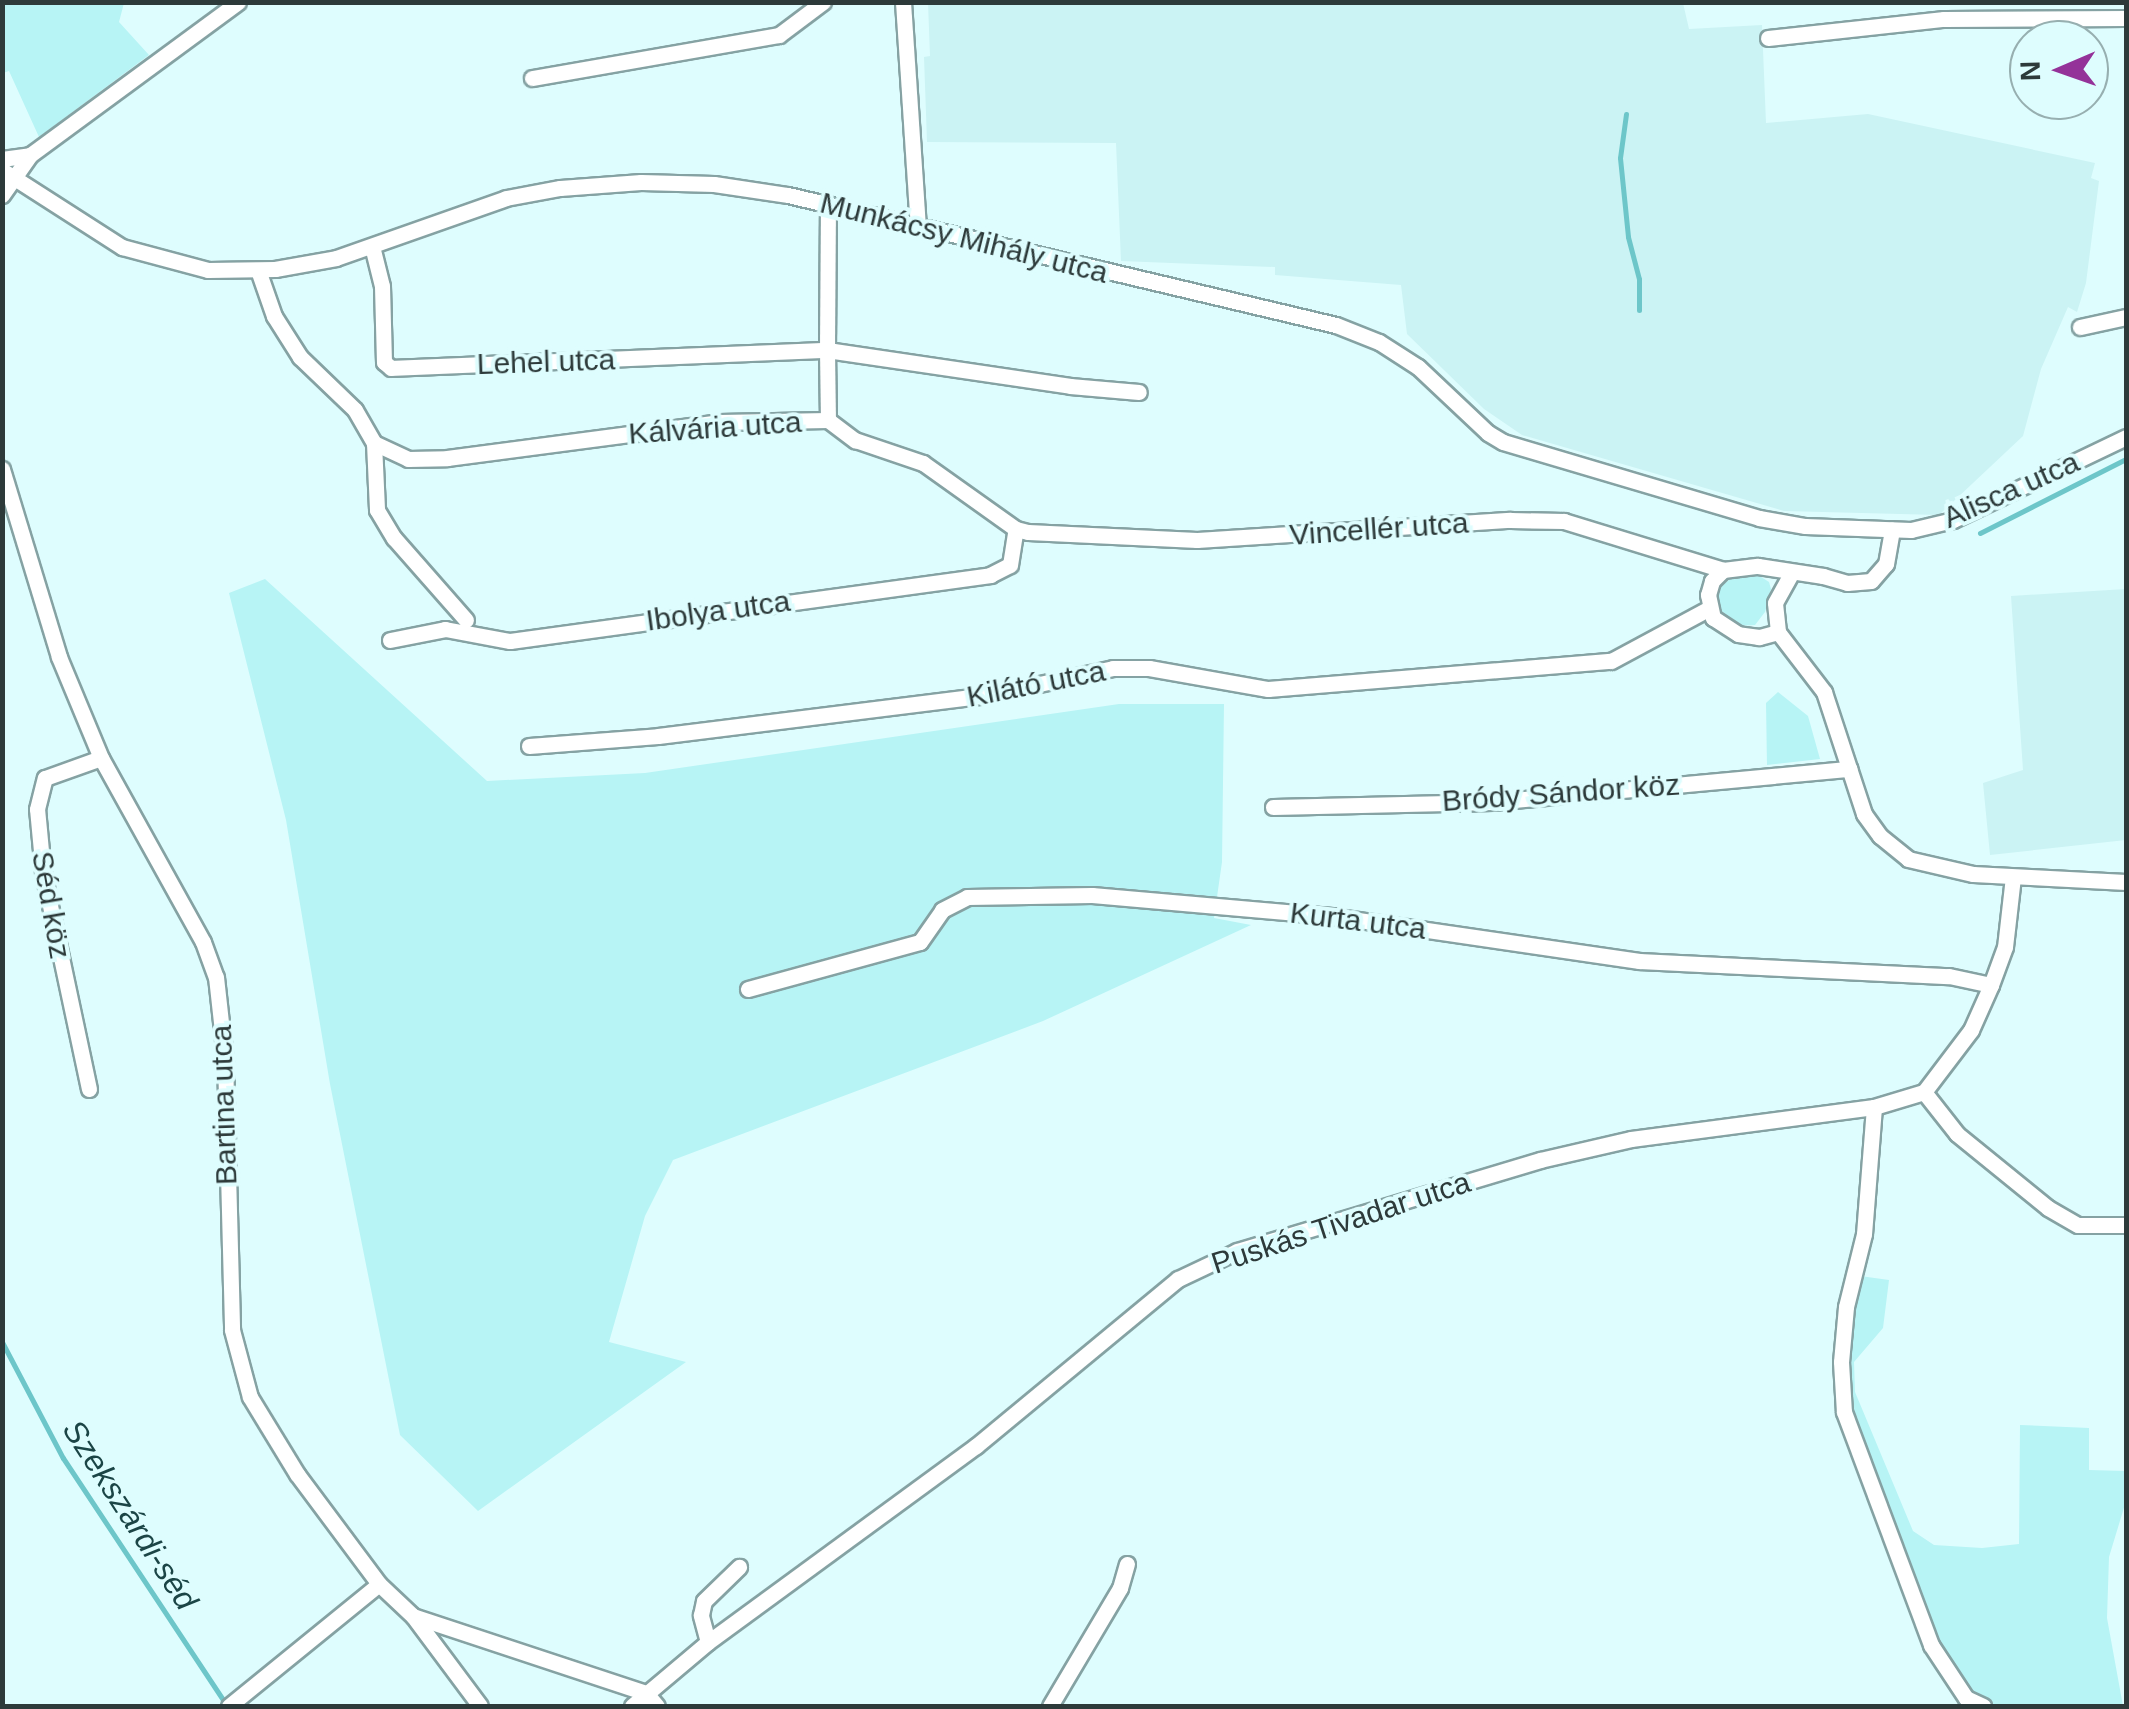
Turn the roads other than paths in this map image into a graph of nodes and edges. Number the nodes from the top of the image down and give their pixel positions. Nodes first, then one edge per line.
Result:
1 (238, 2) edge
2 (824, 2) edge
3 (903, 2) edge
4 (2126, 18) edge
5 (1768, 38) dead end
6 (532, 78) dead end
7 (30, 155) junction
8 (2, 159) edge
9 (8, 176) edge
10 (2, 195) edge
11 (828, 204) junction
12 (918, 227) junction
13 (372, 246) junction
14 (258, 270) junction
15 (2126, 317) edge
16 (2080, 327) dead end
17 (827, 350) junction
18 (1139, 392) dead end
19 (828, 420) junction
20 (2126, 437) edge
21 (374, 444) junction
22 (2, 469) edge
23 (1892, 530) junction
24 (1022, 531) junction
25 (1723, 570) junction
26 (1792, 572) junction
27 (1708, 609) junction
28 (466, 620) dead end
29 (1778, 632) junction
30 (390, 640) dead end
31 (529, 746) dead end
32 (101, 758) junction
33 (1849, 769) junction
34 (1273, 807) dead end
35 (2013, 876) junction
36 (2126, 882) edge
37 (1991, 985) junction
38 (748, 988) dead end
39 (89, 1090) dead end
40 (1924, 1092) junction
41 (1874, 1107) junction
42 (2126, 1225) edge
43 (1127, 1564) dead end
44 (739, 1567) dead end
45 (379, 1584) junction
46 (413, 1616) junction
47 (708, 1642) junction
48 (651, 1700) edge
49 (1965, 1702) edge
50 (239, 1704) edge
51 (480, 1706) edge
52 (632, 1706) edge
53 (1050, 1706) edge
54 (1983, 1706) edge

1 - 7 street
2 - 6 street
3 - 12 street
4 - 5 street
7 - 8 street
7 - 9 street
9 - 10 street
9 - 14 street, Munkácsy Mihály utca
11 - 12 street, Munkácsy Mihály utca
11 - 13 street, Munkácsy Mihály utca
11 - 17 street
12 - 23 street, Munkácsy Mihály utca
13 - 14 street, Munkácsy Mihály utca
13 - 17 street, Lehel utca
14 - 21 street
15 - 16 street
17 - 18 street
17 - 19 street
19 - 21 street, Kálvária utca
19 - 24 street, Kálvária utca
20 - 23 street, Alisca utca
21 - 28 street
22 - 32 street, Bartina utca
23 - 26 street, Vincellér utca
24 - 25 street, Vincellér utca
24 - 30 street, Ibolya utca
25 - 26 street, Vincellér utca
25 - 27 street
26 - 29 street
27 - 29 street
27 - 31 street, Kilátó utca
29 - 33 street
32 - 39 street, Séd köz
32 - 45 street, Bartina utca
33 - 34 street, Bródy Sándor köz
33 - 35 street
35 - 36 street
35 - 37 street
37 - 38 street, Kurta utca
37 - 40 street
40 - 41 street, Puskás Tivadar utca
40 - 42 street
41 - 47 street, Puskás Tivadar utca
41 - 49 street
43 - 53 street
44 - 47 street
45 - 46 street, Bartina utca
45 - 50 street
46 - 48 street
46 - 51 street, Bartina utca
47 - 48 street, Puskás Tivadar utca
48 - 52 street, Puskás Tivadar utca
49 - 54 street

